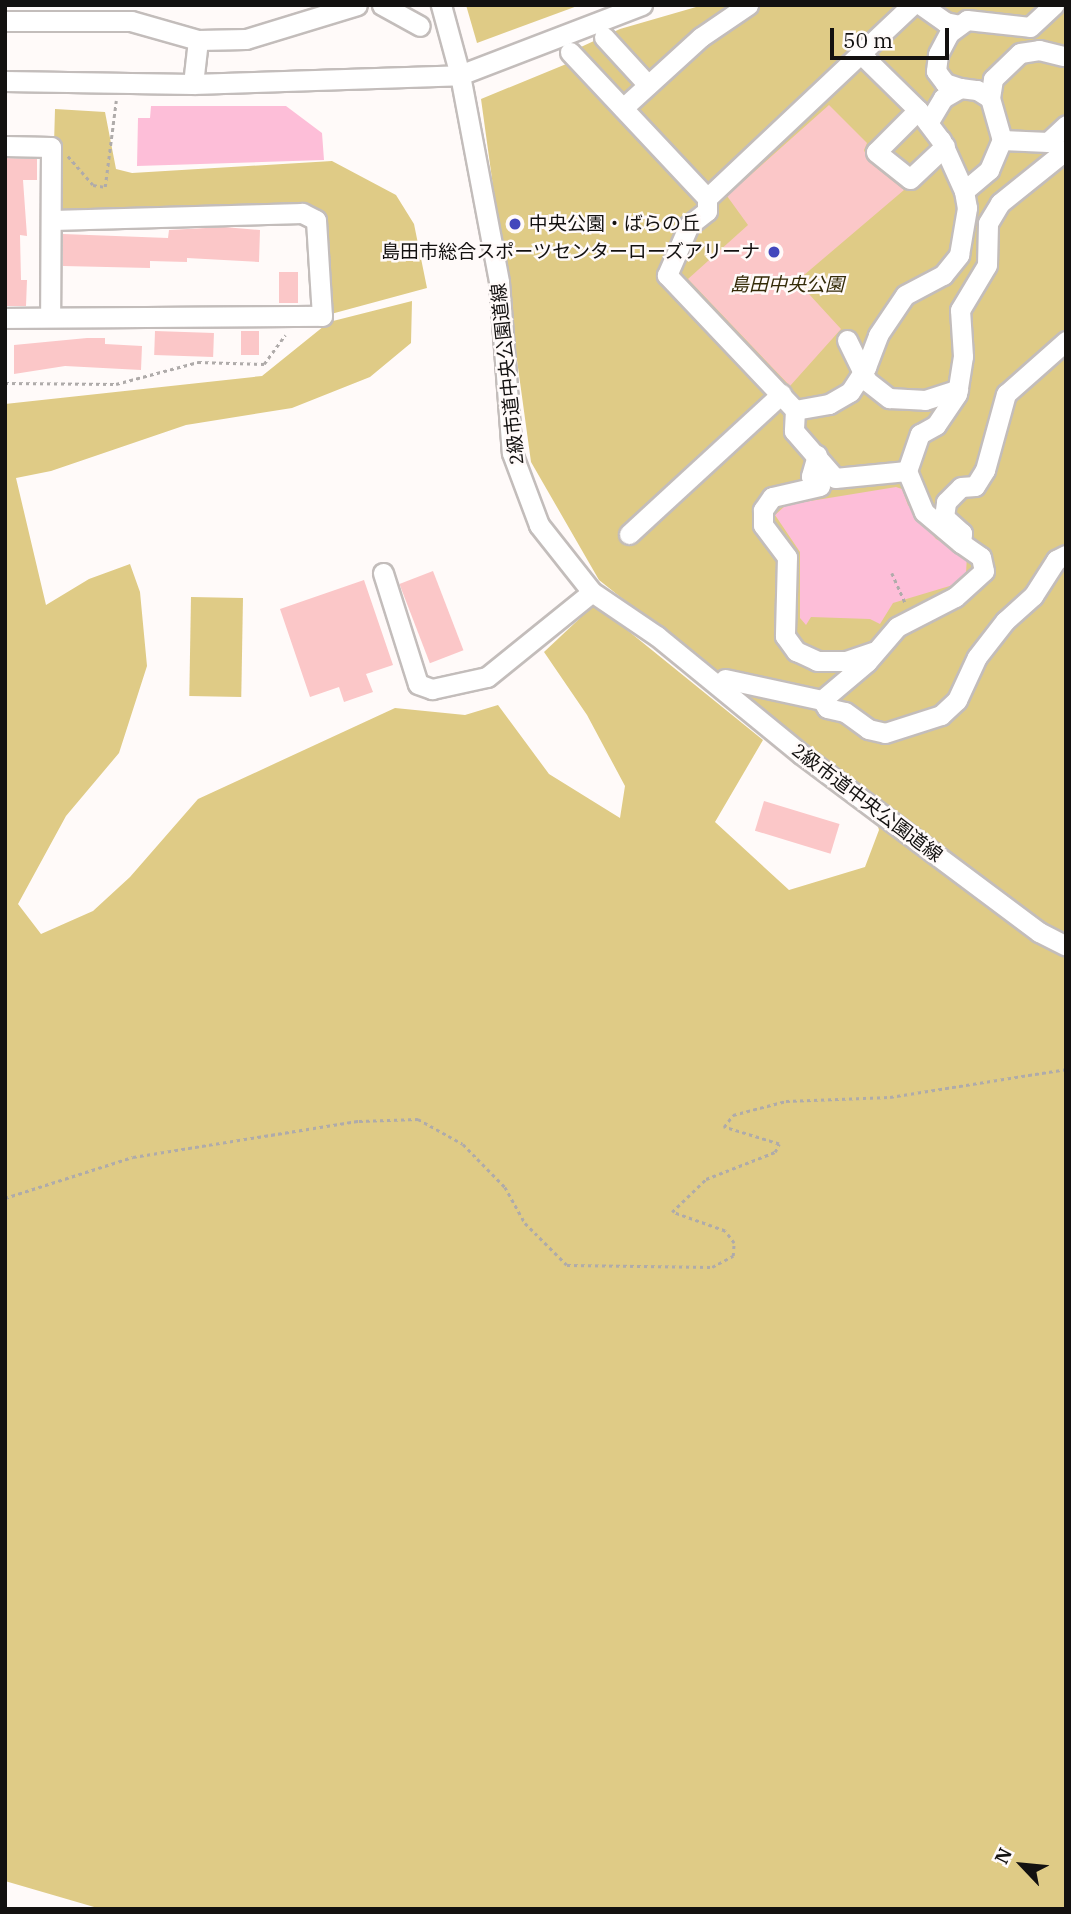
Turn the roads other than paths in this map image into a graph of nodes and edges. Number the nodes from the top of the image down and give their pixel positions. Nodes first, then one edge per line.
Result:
1 (357, 5) edge
2 (382, 5) edge
3 (441, 5) edge
4 (642, 5) edge
5 (748, 5) edge
6 (912, 5) edge
7 (920, 5) edge
8 (1054, 5) edge
9 (131, 13) edge
10 (5, 21) edge
11 (959, 25) junction
12 (420, 26) dead end
13 (604, 37) dead end
14 (198, 40) junction
15 (570, 52) dead end
16 (861, 54) junction
17 (1065, 59) edge
18 (460, 75) junction
19 (5, 81) edge
20 (192, 83) junction
21 (648, 85) junction
22 (960, 88) junction
23 (990, 98) junction
24 (623, 108) junction
25 (923, 116) junction
26 (1066, 125) edge
27 (1002, 140) junction
28 (5, 146) edge
29 (945, 146) junction
30 (1066, 150) edge
31 (964, 191) junction
32 (707, 198) junction
33 (53, 220) junction
34 (50, 317) junction
35 (5, 318) edge
36 (847, 340) dead end
37 (1066, 341) edge
38 (862, 373) junction
39 (958, 389) junction
40 (781, 394) junction
41 (795, 410) junction
42 (907, 471) junction
43 (827, 482) junction
44 (629, 534) dead end
45 (961, 543) junction
46 (1066, 555) edge
47 (383, 573) dead end
48 (592, 592) junction
49 (881, 645) junction
50 (725, 679) dead end
51 (822, 700) junction
52 (1066, 946) edge

1 - 14 street
2 - 12 street
3 - 18 street, 2級市道中央公園道線
4 - 18 street
5 - 21 street
6 - 16 street
7 - 11 street
8 - 11 street
9 - 10 street
9 - 14 street
11 - 22 street
13 - 21 street
14 - 20 street
15 - 24 street
16 - 25 street
16 - 32 street
17 - 23 street
18 - 20 street
18 - 48 street, 2級市道中央公園道線
19 - 20 street
21 - 24 street
22 - 23 street
22 - 25 street
23 - 27 street
24 - 32 street
25 - 29 street
25 - 29 street
26 - 27 street
27 - 31 street
28 - 33 street
29 - 31 street
30 - 39 street
31 - 38 street
32 - 40 street
33 - 34 street
33 - 34 street
34 - 35 street
36 - 38 street
37 - 45 street
38 - 39 street
38 - 41 street
39 - 42 street
40 - 41 street
40 - 44 street
41 - 43 street
42 - 43 street
42 - 45 street
43 - 49 street
45 - 49 street
46 - 51 street
47 - 48 street
48 - 52 street, 2級市道中央公園道線
49 - 51 street
50 - 51 street

